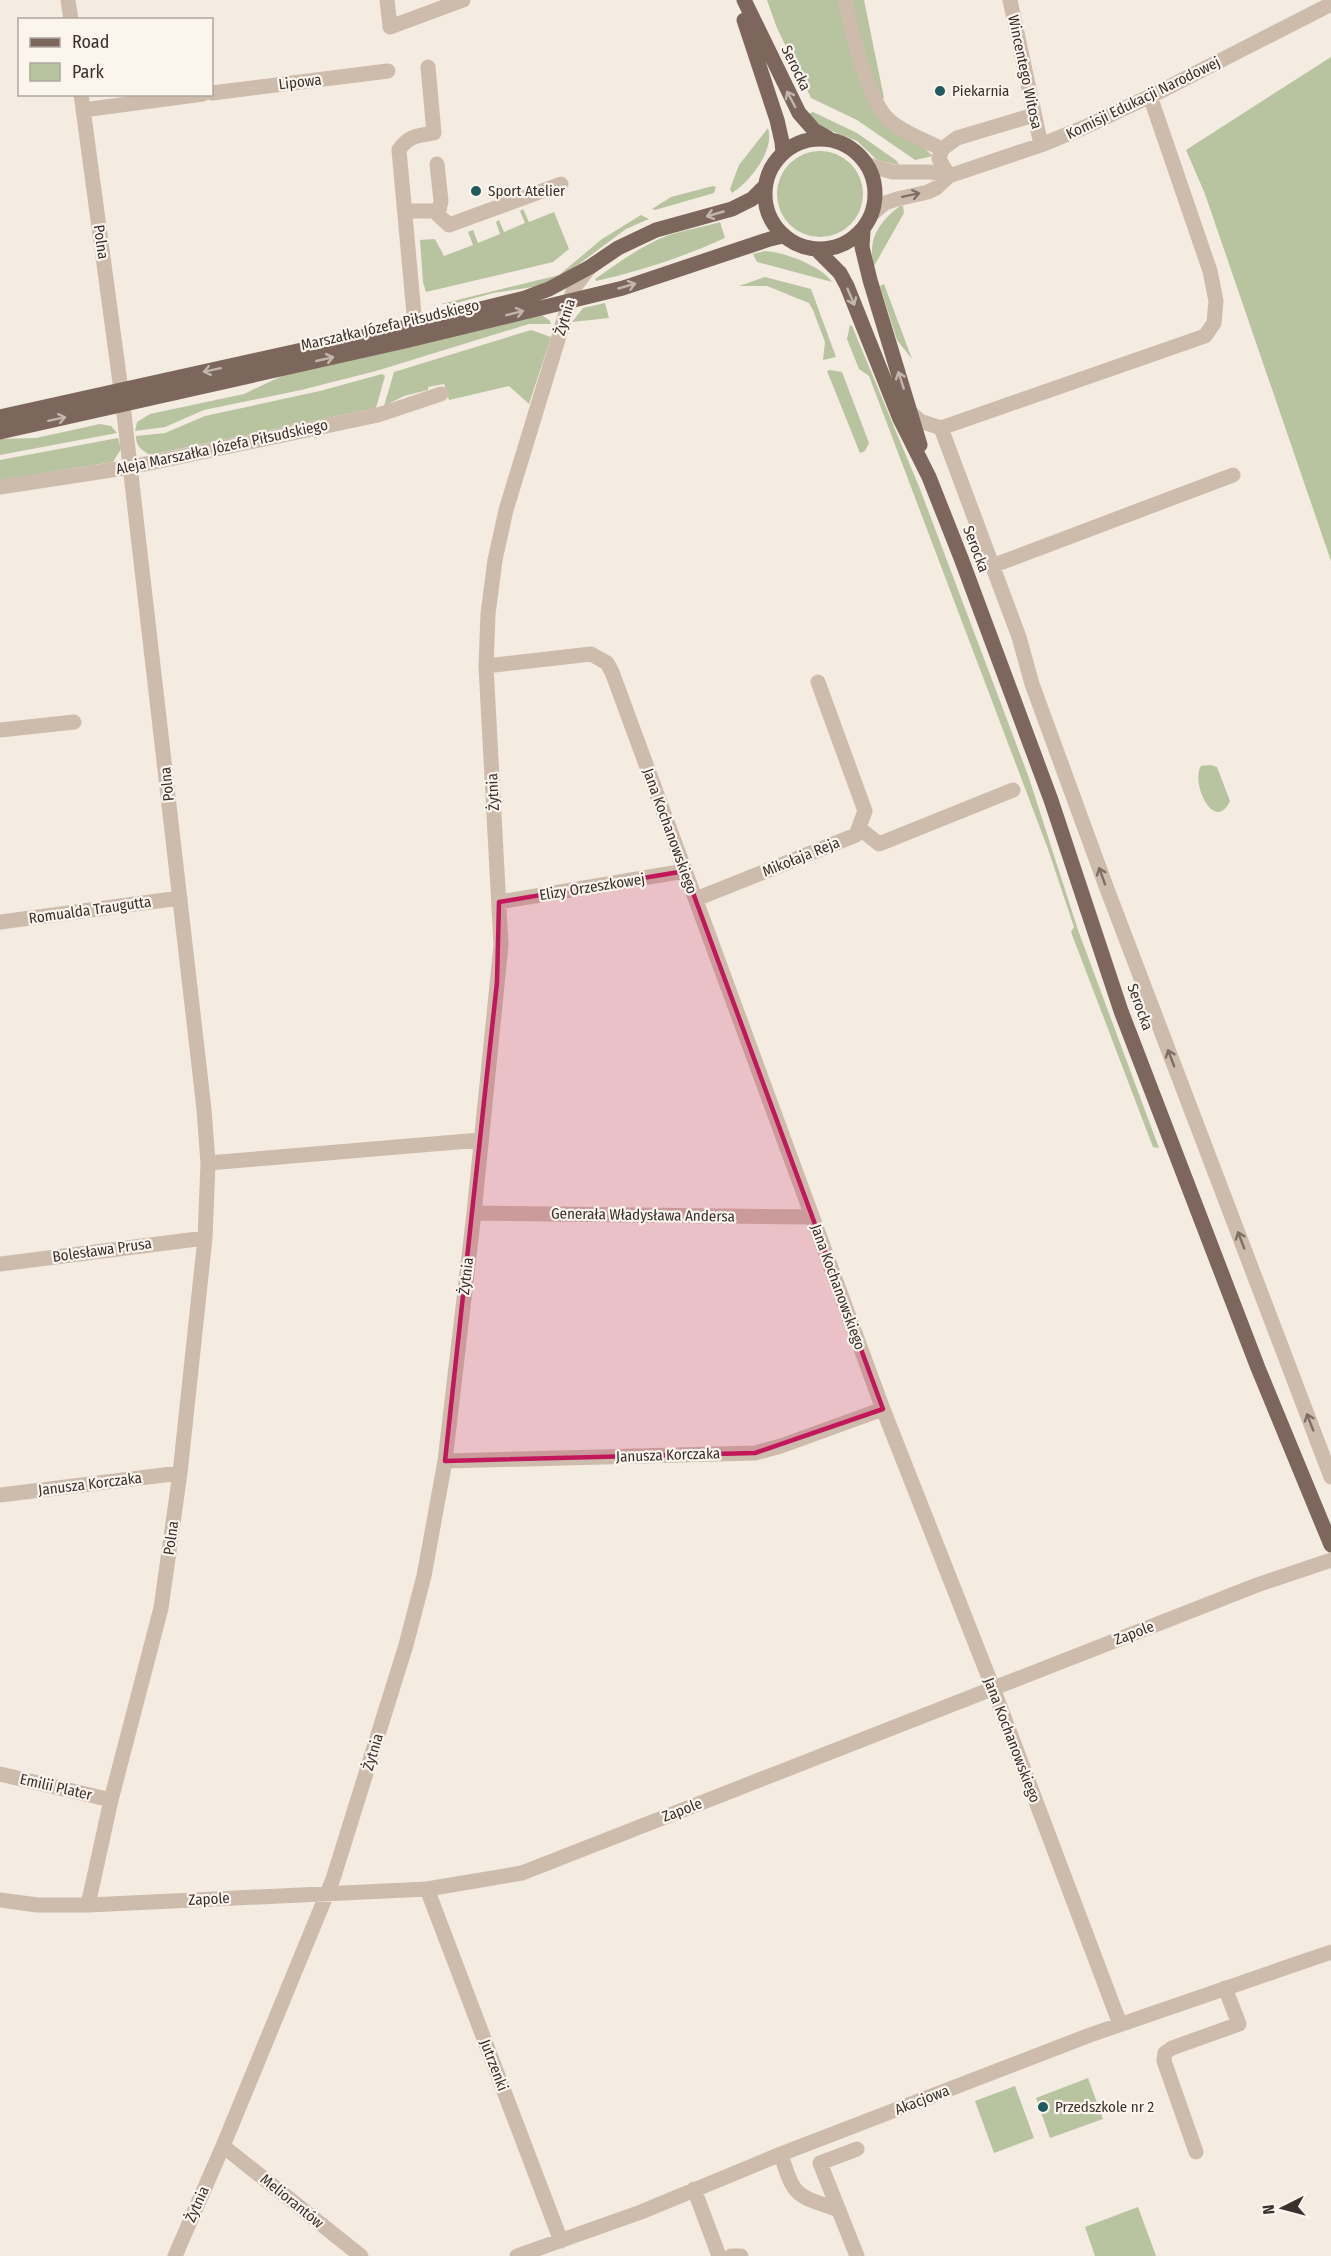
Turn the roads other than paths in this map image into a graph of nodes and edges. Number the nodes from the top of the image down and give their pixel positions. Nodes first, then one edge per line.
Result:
1 (68, 0) edge
2 (387, 0) edge
3 (463, 0) edge
4 (737, 0) edge
5 (744, 0) edge
6 (845, 0) edge
7 (1010, 0) edge
8 (1331, 4) edge
9 (71, 18) edge
10 (428, 67) dead end
11 (388, 71) dead end
12 (213, 93) edge
13 (173, 96) edge
14 (1150, 96) junction
15 (82, 102) edge
16 (1034, 115) junction
17 (831, 140) junction
18 (1041, 145) junction
19 (942, 149) junction
20 (783, 153) junction
21 (437, 164) dead end
22 (868, 165) junction
23 (949, 176) junction
24 (561, 184) dead end
25 (765, 186) junction
26 (405, 211) junction
27 (873, 213) junction
28 (438, 215) junction
29 (863, 231) junction
30 (783, 236) junction
31 (817, 250) junction
32 (590, 267) junction
33 (570, 300) junction
34 (415, 325) junction
35 (441, 394) dead end
36 (122, 397) junction
37 (912, 414) junction
38 (0, 417) edge
39 (941, 428) junction
40 (0, 432) edge
41 (131, 467) junction
42 (1233, 475) dead end
43 (929, 477) junction
44 (0, 487) edge
45 (992, 566) junction
46 (486, 666) junction
47 (818, 682) dead end
48 (74, 722) dead end
49 (0, 730) edge
50 (1013, 790) dead end
51 (859, 828) junction
52 (685, 871) junction
53 (180, 898) junction
54 (696, 899) junction
55 (499, 902) junction
56 (0, 922) edge
57 (480, 1140) junction
58 (208, 1163) junction
59 (474, 1213) junction
60 (812, 1217) junction
61 (205, 1238) junction
62 (0, 1264) edge
63 (883, 1408) junction
64 (445, 1461) junction
65 (180, 1473) junction
66 (1331, 1477) edge
67 (0, 1495) edge
68 (1331, 1545) edge
69 (1331, 1560) edge
70 (993, 1688) junction
71 (0, 1774) edge
72 (111, 1800) junction
73 (427, 1889) junction
74 (327, 1894) junction
75 (0, 1900) edge
76 (88, 1905) junction
77 (1331, 1952) edge
78 (1225, 1988) junction
79 (1120, 2024) junction
80 (223, 2146) junction
81 (857, 2149) dead end
82 (1196, 2152) dead end
83 (781, 2154) junction
84 (694, 2189) junction
85 (839, 2210) junction
86 (561, 2241) junction
87 (175, 2256) edge
88 (361, 2256) edge
89 (516, 2256) edge
90 (719, 2256) edge
91 (731, 2256) edge
92 (741, 2256) edge
93 (857, 2256) edge

1 - 9 street
2 - 3 street
4 - 20 main road, Serocka
17 -> 5 main road, Serocka
6 - 19 street
7 - 16 street, Wincentego Witosa
8 - 14 street, Komisji Edukacji Narodowej
10 - 26 street
11 - 12 street, Lipowa
13 - 15 street
14 - 18 street, Komisji Edukacji Narodowej
14 - 39 street
15 - 36 street, Polna
16 - 18 street, Wincentego Witosa
16 - 19 street
17 - 20 main road
17 - 22 main road
18 - 23 street, Komisji Edukacji Narodowej
19 - 23 street
20 - 25 main road
21 - 28 street
22 - 23 street, Komisji Edukacji Narodowej
22 - 27 main road
27 -> 23 street, Komisji Edukacji Narodowej
24 - 28 street
25 - 30 main road
25 -> 32 main road, Marszałka Józefa Piłsudskiego
26 - 28 street
26 - 34 street
27 - 29 main road
29 - 31 main road
37 -> 29 main road, Serocka
30 - 31 main road
33 -> 30 main road, Marszałka Józefa Piłsudskiego
31 -> 43 main road, Serocka
32 - 33 street, Żytnia
32 - 34 main road, Marszałka Józefa Piłsudskiego
36 -> 33 main road, Marszałka Józefa Piłsudskiego
33 - 46 street, Żytnia
34 -> 36 main road, Marszałka Józefa Piłsudskiego
35 - 41 street, Aleja Marszałka Józefa Piłsudskiego
36 - 38 main road, Marszałka Józefa Piłsudskiego
40 -> 36 main road, Marszałka Józefa Piłsudskiego
36 - 41 street, Polna
37 - 39 street
37 - 43 main road, Serocka
39 - 45 street
41 - 44 street, Aleja Marszałka Józefa Piłsudskiego
41 - 53 street, Polna
42 - 45 street
43 - 68 main road, Serocka
66 -> 45 street
46 - 52 street, Jana Kochanowskiego
46 - 55 street, Żytnia
47 - 51 street
48 - 49 street
50 - 51 street
51 - 54 street, Mikołaja Reja
52 - 54 street, Jana Kochanowskiego
52 - 55 street, Elizy Orzeszkowej
53 - 56 street, Romualda Traugutta
53 - 58 street, Polna
54 - 60 street, Jana Kochanowskiego
55 - 57 street, Żytnia
57 - 58 street
57 - 59 street, Żytnia
58 - 61 street, Polna
59 - 60 street, Generała Władysława Andersa
59 - 64 street, Żytnia
60 - 63 street, Jana Kochanowskiego
61 - 62 street, Bolesława Prusa
61 - 65 street, Polna
63 - 64 street, Janusza Korczaka
63 - 70 street, Jana Kochanowskiego
64 - 74 street, Żytnia
65 - 67 street, Janusza Korczaka
65 - 72 street, Polna
69 - 70 street, Zapole
70 - 73 street, Zapole
70 - 79 street, Jana Kochanowskiego
71 - 72 street, Emilii Plater
72 - 76 street, Polna
73 - 74 street, Zapole
73 - 86 street, Jutrzenki
74 - 76 street, Zapole
74 - 80 street, Żytnia
75 - 76 street, Zapole
77 - 78 street, Akacjowa
78 - 79 street, Akacjowa
78 - 82 street
79 - 83 street, Akacjowa
80 - 87 street, Żytnia
80 - 88 street, Meliorantów
81 - 85 street
83 - 84 street, Akacjowa
83 - 85 street
84 - 86 street, Akacjowa
84 - 90 street
85 - 93 street
86 - 89 street, Akacjowa
91 - 92 street

